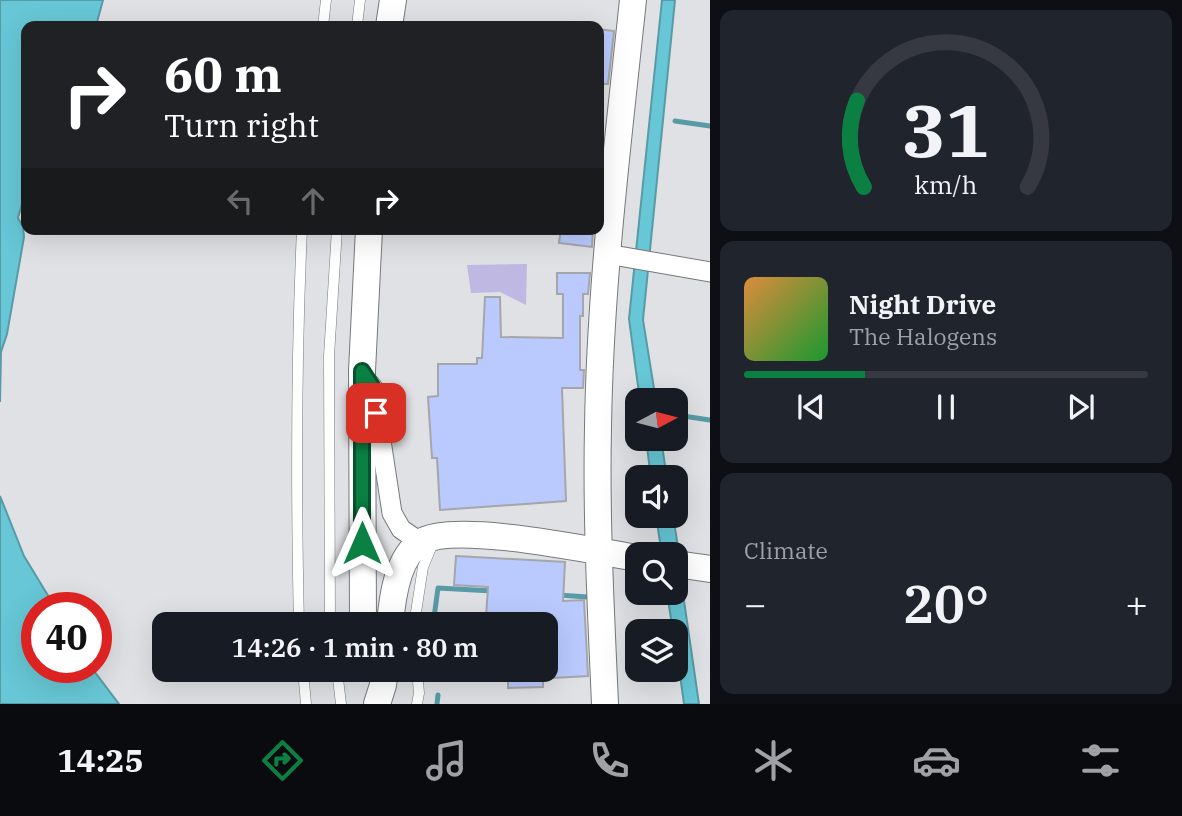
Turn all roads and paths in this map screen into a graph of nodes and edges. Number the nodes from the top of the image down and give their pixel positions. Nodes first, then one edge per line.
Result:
1 (326, 0) edge
2 (360, 0) edge
3 (393, 0) edge
4 (633, 0) edge
5 (324, 21) edge
6 (358, 21) edge
7 (390, 21) edge
8 (302, 235) edge
9 (337, 235) edge
10 (369, 235) edge
11 (618, 256) junction
12 (709, 272) edge
13 (362, 371) junction
14 (428, 539) junction
15 (598, 552) junction
16 (625, 556) edge
17 (299, 612) edge
18 (330, 612) edge
19 (363, 612) edge
20 (391, 612) edge
21 (416, 612) edge
22 (304, 682) edge
23 (338, 682) edge
24 (371, 682) edge
25 (383, 682) edge
26 (418, 682) edge
27 (306, 704) edge
28 (341, 704) edge
29 (376, 704) edge
30 (417, 704) edge
31 (605, 704) edge

1 - 5 lane
2 - 6 lane
3 - 7 street
4 - 11 street
8 - 17 lane
9 - 18 lane
10 - 13 street
11 - 12 street
11 - 15 street
13 - 14 street
13 - 19 street
14 - 15 street
14 - 20 street
14 - 21 lane
15 - 16 street
15 - 31 street
22 - 27 lane
23 - 28 lane
24 - 29 street
25 - 29 street
26 - 30 lane

